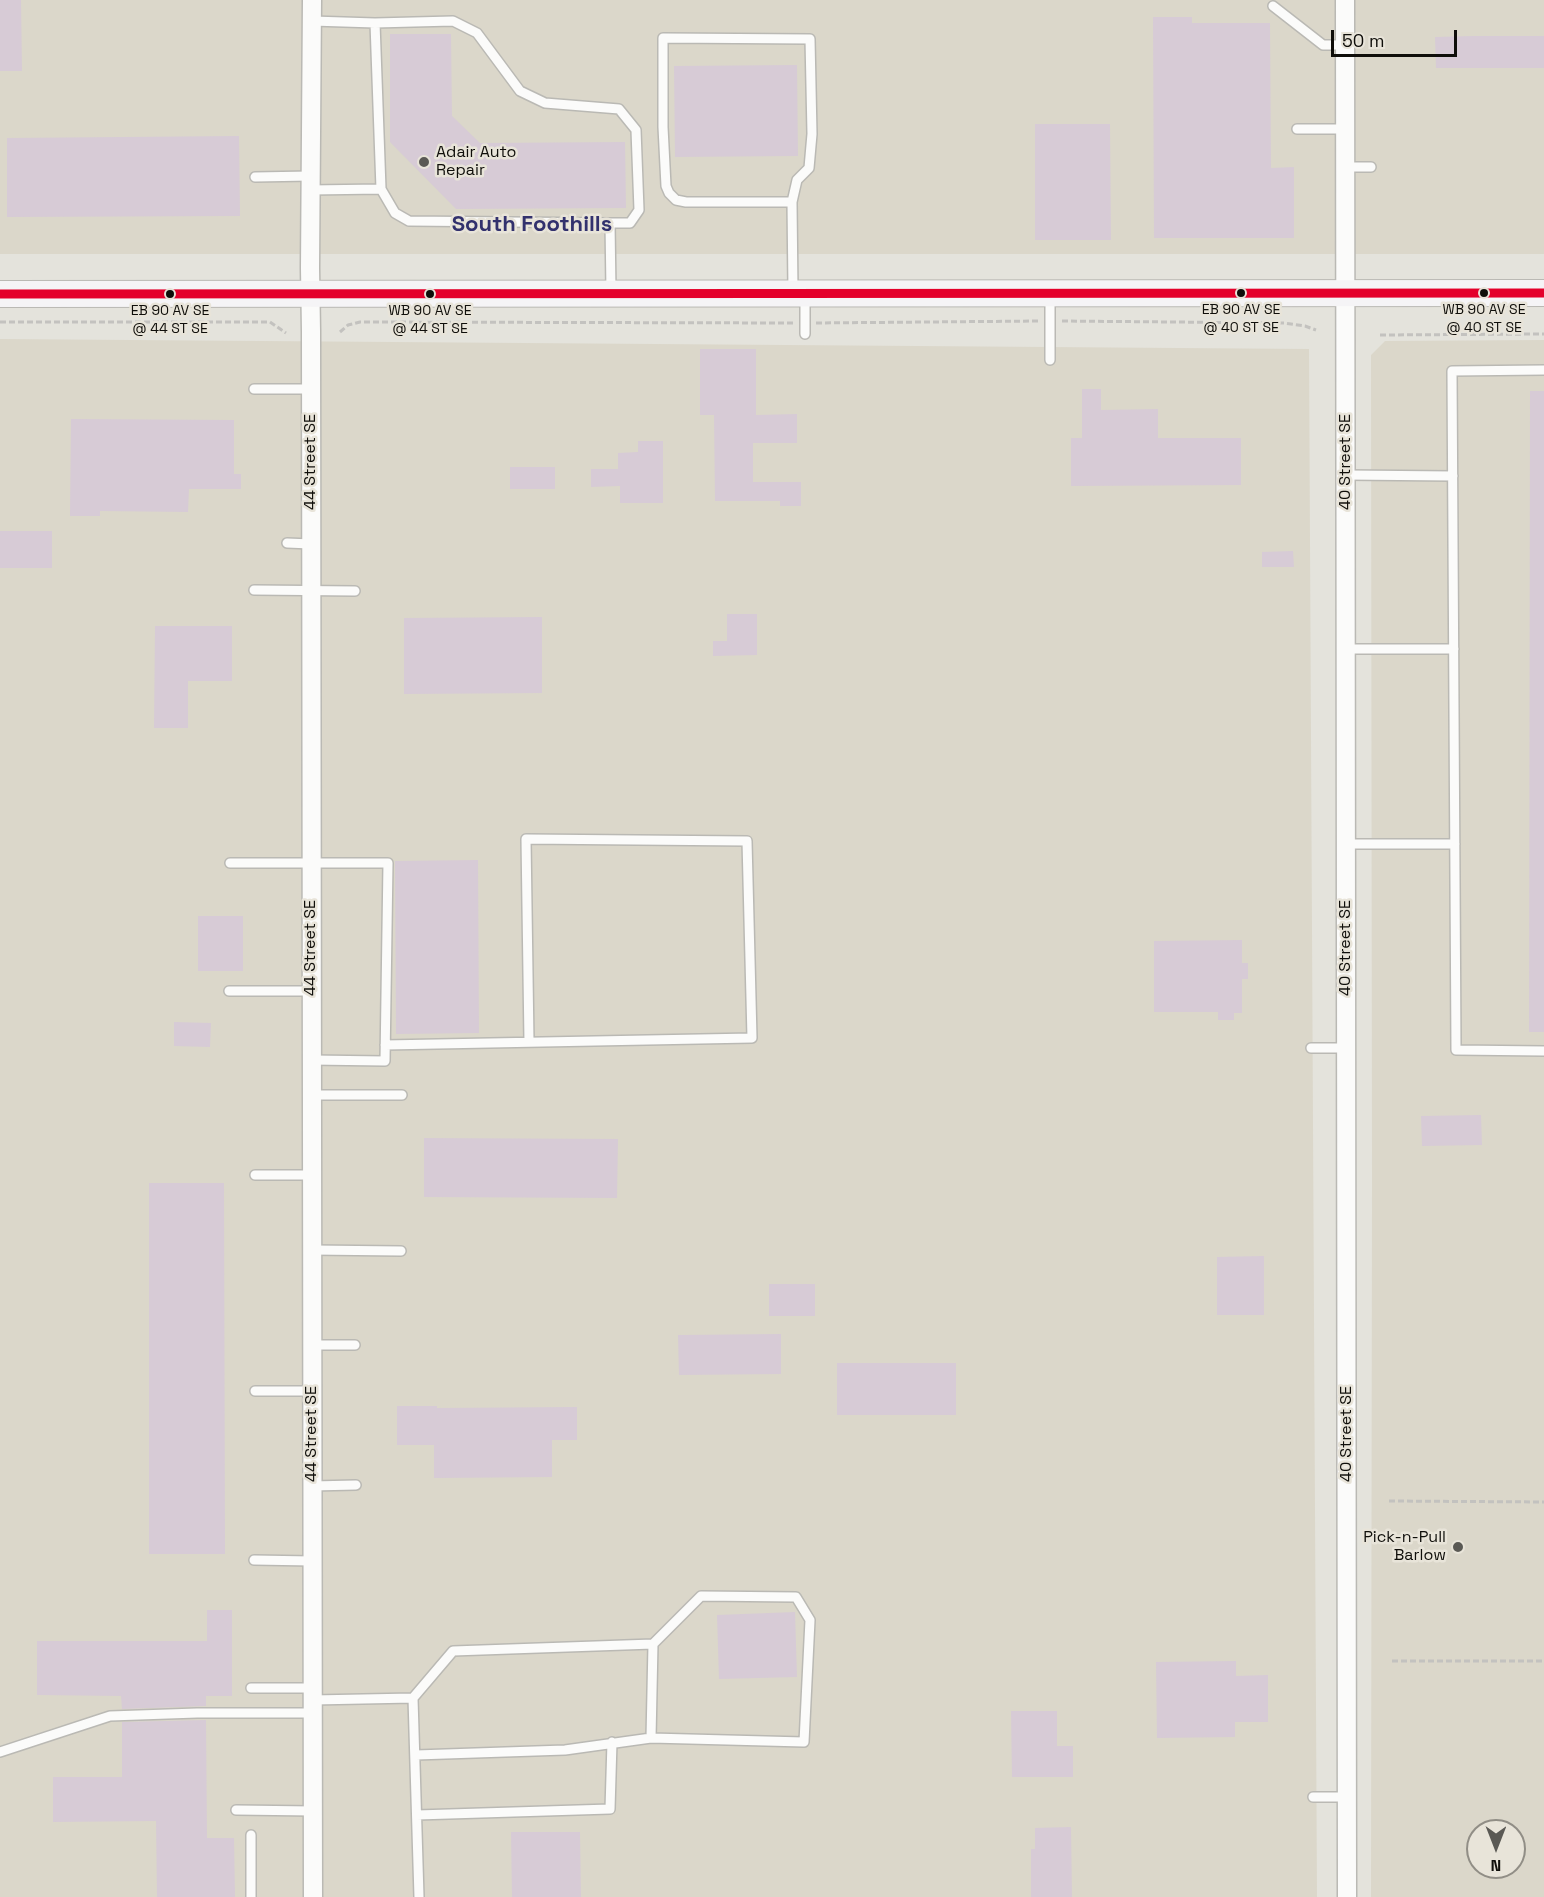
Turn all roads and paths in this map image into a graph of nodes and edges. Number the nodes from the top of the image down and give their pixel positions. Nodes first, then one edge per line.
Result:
1 (312, 0) edge
2 (1345, 0) edge
3 (1273, 6) dead end
4 (312, 21) junction
5 (375, 23) junction
6 (1345, 45) junction
7 (1297, 129) dead end
8 (1345, 129) junction
9 (1345, 167) junction
10 (1371, 167) dead end
11 (255, 177) dead end
12 (310, 183) junction
13 (381, 189) junction
14 (792, 202) junction
15 (610, 224) junction
16 (611, 293) junction
17 (799, 293) junction
18 (1050, 293) junction
19 (1345, 293) junction
20 (1544, 293) edge
21 (0, 294) edge
22 (311, 294) junction
23 (1050, 321) junction
24 (0, 322) edge
25 (806, 323) junction
26 (1316, 330) dead end
27 (340, 332) dead end
28 (286, 333) dead end
29 (806, 334) dead end
30 (1544, 334) edge
31 (1380, 335) dead end
32 (1050, 360) dead end
33 (1544, 369) edge
34 (254, 389) dead end
35 (311, 390) junction
36 (1346, 475) junction
37 (1453, 476) junction
38 (287, 543) dead end
39 (311, 544) junction
40 (254, 590) dead end
41 (311, 590) junction
42 (355, 591) dead end
43 (1346, 649) junction
44 (1454, 649) junction
45 (1346, 844) junction
46 (1455, 844) junction
47 (230, 863) dead end
48 (311, 864) junction
49 (229, 991) dead end
50 (311, 991) junction
51 (529, 1042) junction
52 (385, 1045) junction
53 (1311, 1048) dead end
54 (1346, 1048) junction
55 (1544, 1051) edge
56 (311, 1060) junction
57 (311, 1095) junction
58 (402, 1095) dead end
59 (255, 1175) dead end
60 (312, 1175) junction
61 (312, 1250) junction
62 (401, 1251) dead end
63 (312, 1345) junction
64 (355, 1345) dead end
65 (255, 1391) dead end
66 (312, 1391) junction
67 (356, 1485) dead end
68 (312, 1486) junction
69 (1389, 1501) dead end
70 (1544, 1502) edge
71 (254, 1560) dead end
72 (312, 1561) junction
73 (653, 1644) junction
74 (1392, 1660) dead end
75 (1544, 1661) edge
76 (251, 1688) dead end
77 (413, 1698) junction
78 (313, 1701) junction
79 (651, 1738) junction
80 (612, 1742) junction
81 (0, 1752) edge
82 (416, 1755) junction
83 (1312, 1797) dead end
84 (1347, 1797) junction
85 (236, 1810) dead end
86 (313, 1811) junction
87 (417, 1815) junction
88 (251, 1835) dead end
89 (251, 1897) edge
90 (313, 1897) edge
91 (419, 1897) edge
92 (1347, 1897) edge

1 - 4 street, 44 Street SE
2 - 6 street, 40 Street SE
3 - 6 lane
4 - 5 lane
4 - 12 street, 44 Street SE
5 - 13 lane
5 - 15 lane
6 - 8 street, 40 Street SE
7 - 8 lane
8 - 9 street, 40 Street SE
9 - 10 lane
9 - 19 street, 40 Street SE
11 - 12 lane
12 - 13 lane
12 - 22 street, 44 Street SE
13 - 15 lane
14 - 14 lane
14 - 17 lane
15 - 16 lane
16 - 17 street
16 - 22 street
17 - 18 street
17 - 25 lane
18 - 19 street
18 - 23 lane
19 - 20 street
19 - 36 street, 40 Street SE
21 - 22 street
22 - 35 street, 44 Street SE
23 - 25 path
23 - 26 path
23 - 32 lane
24 - 28 path
25 - 27 path
25 - 29 lane
30 - 31 path
33 - 37 lane
34 - 35 lane
35 - 39 street, 44 Street SE
36 - 37 lane
36 - 43 street, 40 Street SE
37 - 44 lane
38 - 39 lane
39 - 41 street, 44 Street SE
40 - 41 lane
41 - 42 lane
41 - 48 street, 44 Street SE
43 - 44 lane
43 - 45 street, 40 Street SE
44 - 46 lane
45 - 46 lane
45 - 54 street, 40 Street SE
46 - 55 lane
47 - 48 lane
48 - 50 street, 44 Street SE
48 - 52 lane
49 - 50 lane
50 - 56 street, 44 Street SE
51 - 51 lane
51 - 52 lane
52 - 56 lane
53 - 54 lane
54 - 84 street, 40 Street SE
56 - 57 street, 44 Street SE
57 - 58 lane
57 - 60 street, 44 Street SE
59 - 60 lane
60 - 61 street, 44 Street SE
61 - 62 lane
61 - 63 street, 44 Street SE
63 - 64 lane
63 - 66 street, 44 Street SE
65 - 66 lane
66 - 68 street, 44 Street SE
67 - 68 lane
68 - 72 street, 44 Street SE
69 - 70 path
71 - 72 lane
72 - 78 street, 44 Street SE
73 - 77 lane
73 - 79 lane
73 - 79 lane
74 - 75 path
76 - 78 lane
77 - 78 lane
77 - 82 lane
78 - 81 lane
78 - 86 street, 44 Street SE
79 - 80 lane
80 - 82 lane
80 - 87 lane
82 - 87 lane
83 - 84 lane
84 - 92 street, 40 Street SE
85 - 86 lane
86 - 90 street, 44 Street SE
87 - 91 lane
88 - 89 lane

